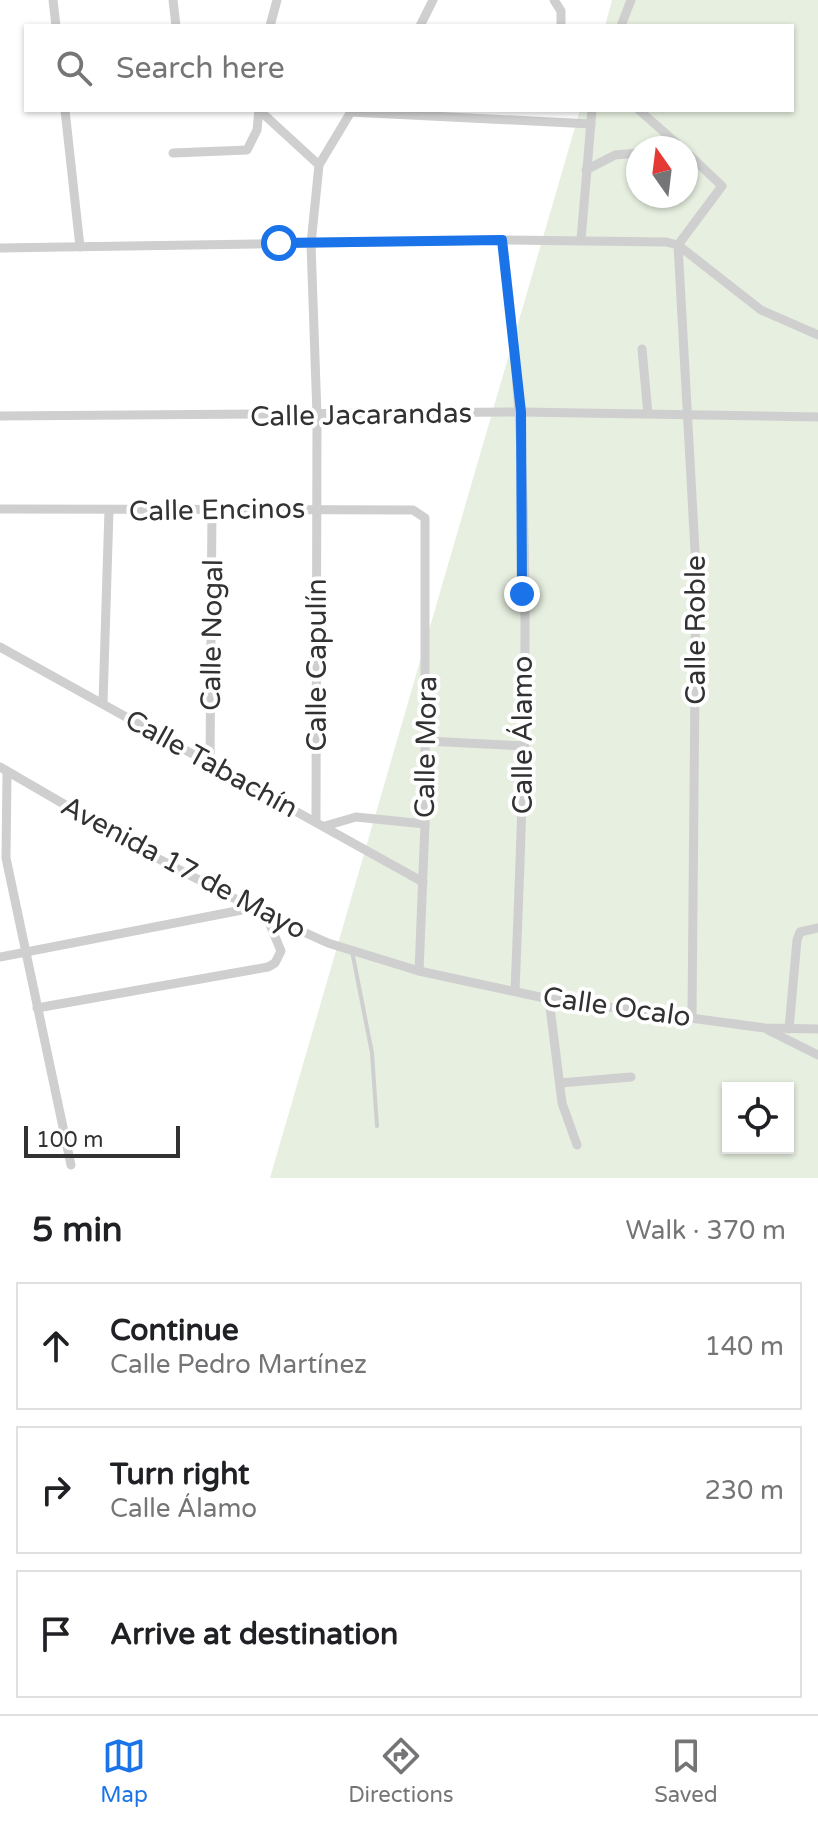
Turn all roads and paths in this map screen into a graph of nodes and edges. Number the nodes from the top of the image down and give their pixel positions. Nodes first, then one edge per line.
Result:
1 (53, 0) edge
2 (173, 0) edge
3 (277, 0) edge
4 (433, 0) edge
5 (554, 0) edge
6 (631, 0) edge
7 (56, 24) edge
8 (176, 24) edge
9 (271, 24) edge
10 (421, 24) edge
11 (561, 24) edge
12 (622, 24) edge
13 (65, 112) edge
14 (259, 112) edge
15 (261, 112) edge
16 (350, 112) edge
17 (369, 112) edge
18 (592, 112) edge
19 (641, 112) edge
20 (591, 124) junction
21 (668, 136) edge
22 (173, 153) dead end
23 (626, 154) edge
24 (319, 165) junction
25 (698, 166) edge
26 (586, 170) junction
27 (502, 240) junction
28 (581, 240) junction
29 (311, 244) junction
30 (678, 245) junction
31 (80, 247) junction
32 (0, 248) edge
33 (817, 337) edge
34 (642, 349) dead end
35 (521, 412) junction
36 (648, 414) junction
37 (689, 414) junction
38 (317, 415) junction
39 (0, 416) edge
40 (818, 417) edge
41 (212, 508) junction
42 (315, 508) junction
43 (0, 509) edge
44 (109, 510) junction
45 (0, 521) edge
46 (427, 524) joint
47 (0, 647) edge
48 (103, 702) junction
49 (426, 741) junction
50 (525, 746) junction
51 (210, 762) junction
52 (3, 770) edge
53 (320, 824) junction
54 (425, 824) junction
55 (3, 859) edge
56 (423, 882) junction
57 (252, 908) junction
58 (266, 915) junction
59 (818, 928) edge
60 (352, 950) junction
61 (24, 953) junction
62 (0, 957) edge
63 (419, 971) junction
64 (515, 991) junction
65 (549, 999) junction
66 (37, 1008) junction
67 (692, 1016) junction
68 (765, 1028) junction
69 (789, 1029) junction
70 (818, 1029) edge
71 (818, 1055) edge
72 (631, 1077) dead end
73 (560, 1083) junction
74 (377, 1126) dead end
75 (577, 1145) dead end
76 (71, 1165) dead end

1 - 7 street
2 - 8 street
3 - 9 street
4 - 10 street
5 - 11 street
6 - 12 street
13 - 31 street
14 - 22 street
15 - 24 street
16 - 24 street
17 - 20 street
18 - 20 street
19 - 21 street
20 - 26 street
23 - 26 street
24 - 29 street, Calle Capulín
25 - 30 street
26 - 28 street
27 - 28 street
27 - 29 street
27 - 35 street, Calle Álamo
28 - 30 street
29 - 31 street
29 - 38 street, Calle Capulín
30 - 33 street
30 - 37 street, Calle Roble
31 - 32 street
34 - 36 street
35 - 36 street, Calle Jacarandas
35 - 38 street, Calle Jacarandas
35 - 50 street, Calle Álamo
36 - 37 street, Calle Jacarandas
37 - 40 street, Calle Jacarandas
37 - 67 street, Calle Roble
38 - 39 street, Calle Jacarandas
38 - 42 street, Calle Capulín
41 - 42 street, Calle Encinos
41 - 44 street, Calle Encinos
41 - 51 street, Calle Nogal
42 - 46 street, Calle Encinos
42 - 53 street, Calle Capulín
43 - 44 street, Calle Encinos
43 - 45 street
44 - 48 street
46 - 49 street, Calle Mora
47 - 48 street, Calle Tabachín
48 - 51 street, Calle Tabachín
49 - 50 street
49 - 54 street, Calle Mora
50 - 64 street, Calle Álamo
51 - 53 street, Calle Tabachín
52 - 55 street
52 - 57 street, Avenida 17 de Mayo
53 - 54 street
53 - 56 street, Calle Tabachín
54 - 56 street, Calle Mora
55 - 61 street
56 - 63 street, Calle Mora
57 - 58 street, Avenida 17 de Mayo
57 - 61 street
58 - 60 street, Avenida 17 de Mayo
58 - 66 street
59 - 69 street
60 - 63 street, Avenida 17 de Mayo
60 - 74 lane
61 - 62 street
61 - 66 street
63 - 64 street, Calle Ocalo
64 - 65 street, Calle Ocalo
65 - 67 street, Calle Ocalo
65 - 73 street
66 - 76 street
67 - 68 street, Calle Ocalo
68 - 69 street, Calle Ocalo
68 - 71 street
69 - 70 street, Calle Ocalo
72 - 73 street
73 - 75 street

